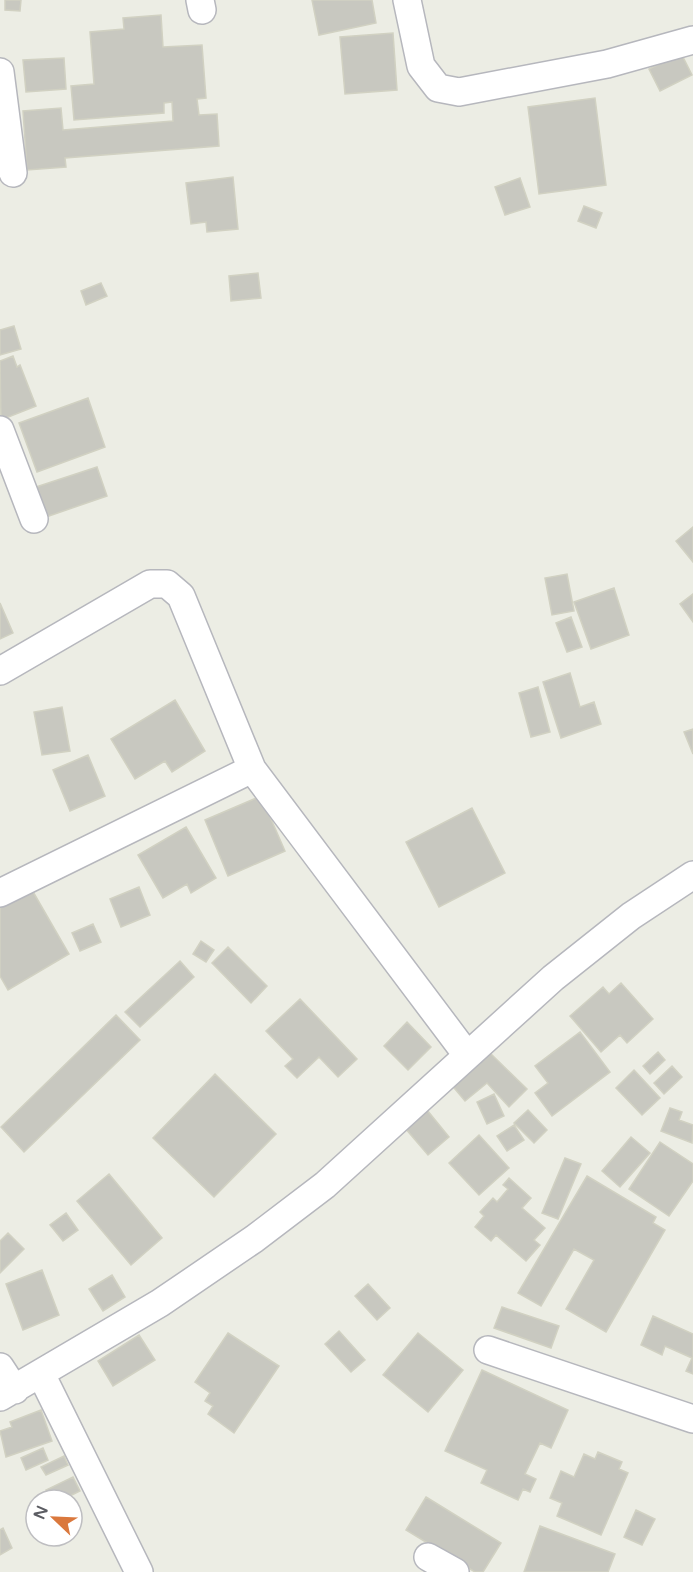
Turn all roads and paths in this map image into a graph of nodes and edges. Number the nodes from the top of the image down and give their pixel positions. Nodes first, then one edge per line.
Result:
1 (407, 0) edge
2 (693, 40) edge
3 (0, 72) edge
4 (14, 172) dead end
5 (0, 430) edge
6 (34, 519) dead end
7 (0, 671) edge
8 (252, 769) junction
9 (693, 875) edge
10 (0, 893) edge
11 (467, 1055) junction
12 (488, 1350) dead end
13 (0, 1367) edge
14 (41, 1374) junction
15 (8, 1394) edge
16 (693, 1419) edge
17 (428, 1557) dead end
18 (139, 1572) edge
19 (455, 1572) edge

1 - 2 street
3 - 4 street
5 - 6 street
7 - 8 street
8 - 10 street
8 - 11 street
9 - 11 street
11 - 14 street
12 - 16 street
13 - 15 street
14 - 15 street
14 - 18 street
17 - 19 street

